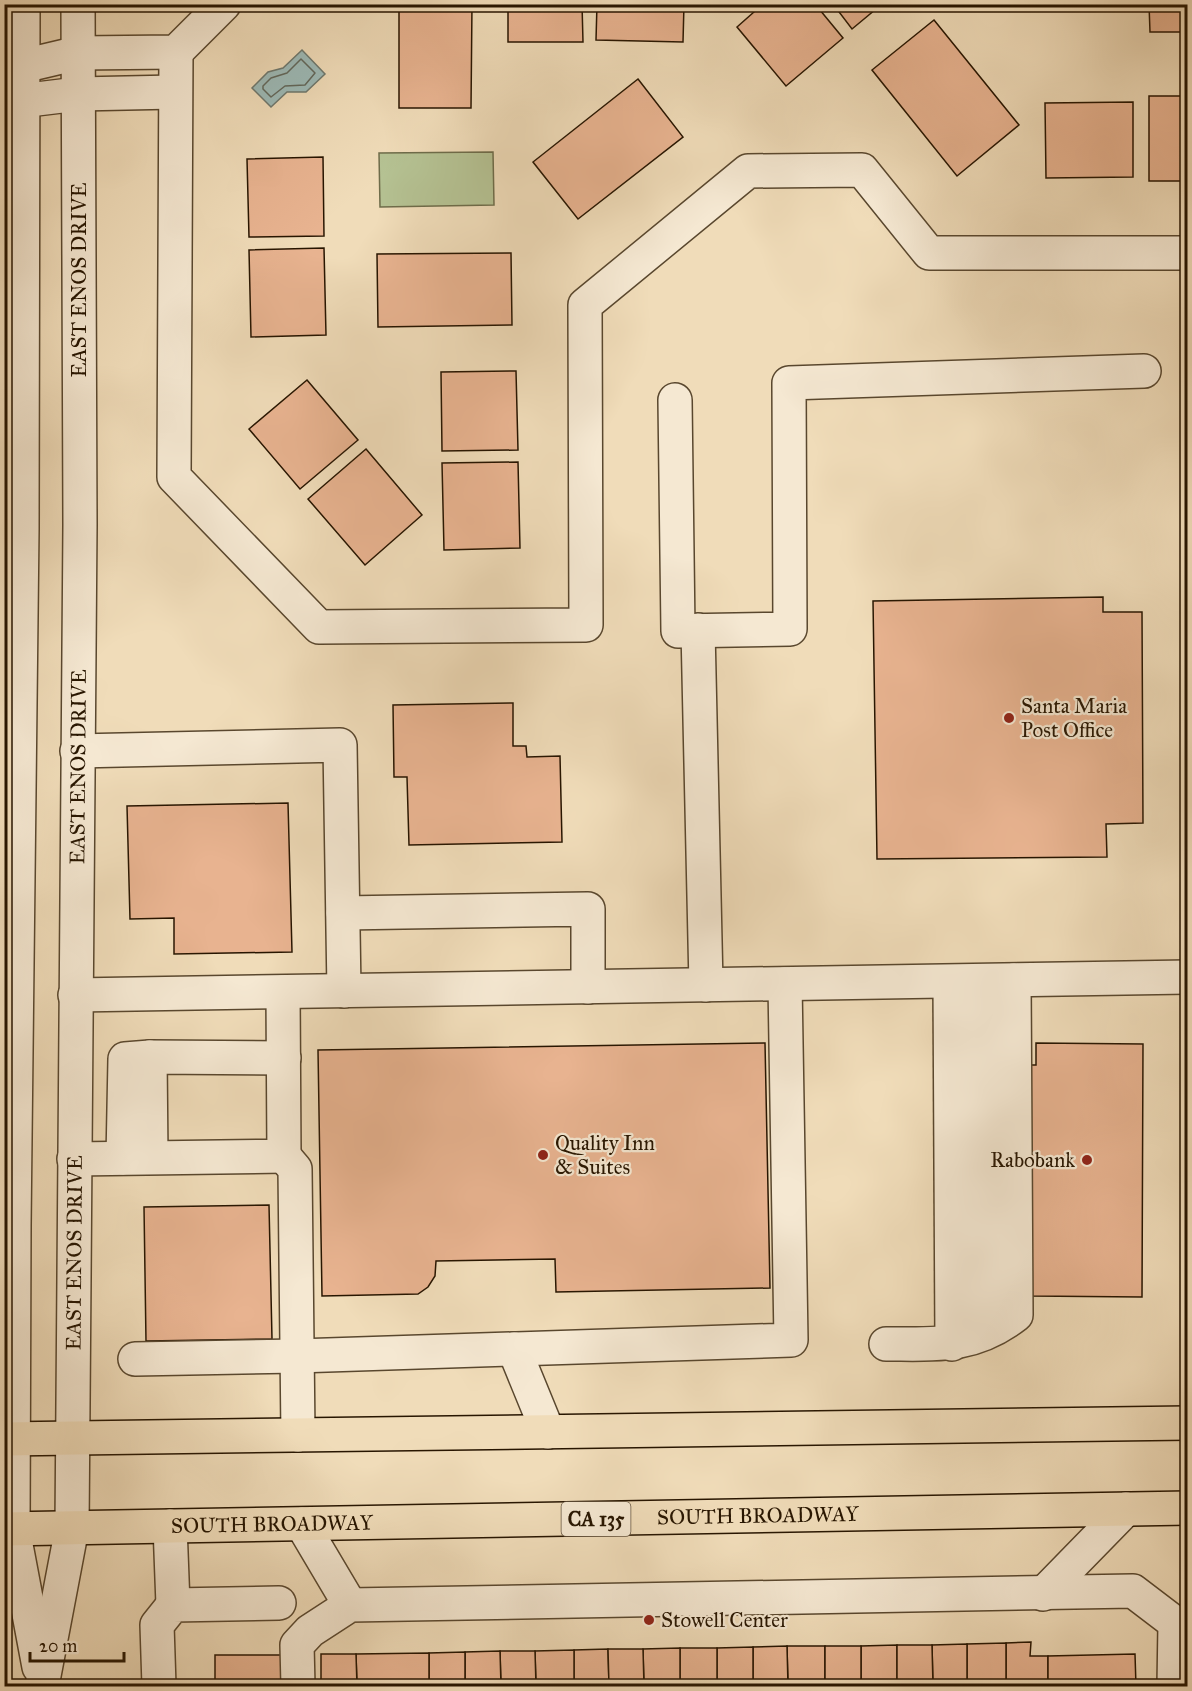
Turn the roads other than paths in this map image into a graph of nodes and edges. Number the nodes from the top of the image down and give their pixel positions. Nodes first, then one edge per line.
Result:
1 (23, 4) edge
2 (78, 4) edge
3 (224, 4) edge
4 (176, 52) junction
5 (78, 53) junction
6 (14, 66) edge
7 (176, 92) junction
8 (78, 94) junction
9 (14, 103) edge
10 (1188, 253) edge
11 (1144, 371) dead end
12 (675, 400) dead end
13 (698, 630) junction
14 (77, 751) junction
15 (343, 913) junction
16 (1188, 977) edge
17 (982, 981) junction
18 (785, 984) junction
19 (706, 985) junction
20 (588, 987) junction
21 (344, 991) junction
22 (283, 992) junction
23 (75, 995) junction
24 (284, 1058) junction
25 (284, 1156) junction
26 (137, 1158) junction
27 (74, 1159) junction
28 (976, 1336) junction
29 (886, 1344) dead end
30 (514, 1349) junction
31 (297, 1356) junction
32 (135, 1359) dead end
33 (1188, 1423) edge
34 (548, 1432) junction
35 (298, 1435) junction
36 (72, 1438) junction
37 (10, 1439) edge
38 (1188, 1508) edge
39 (1126, 1509) junction
40 (302, 1524) junction
41 (170, 1526) junction
42 (72, 1528) junction
43 (9, 1529) edge
44 (1043, 1593) junction
45 (279, 1603) dead end
46 (172, 1605) junction
47 (350, 1605) junction
48 (42, 1686) edge
49 (159, 1686) edge
50 (298, 1686) edge
51 (1174, 1686) edge

1 - 6 street
2 - 5 street, EAST ENOS DRIVE
3 - 4 street
4 - 5 street
4 - 7 street
5 - 6 street
5 - 8 street, EAST ENOS DRIVE
6 - 9 street
7 - 8 street
7 - 10 street
8 - 9 street
8 - 14 street, EAST ENOS DRIVE
9 - 37 street
11 - 13 street
12 - 13 street
13 - 19 street
14 - 15 street
14 - 23 street, EAST ENOS DRIVE
15 - 20 street
15 - 21 street
16 - 17 street
17 - 18 street
17 - 28 street
17 - 28 street
18 - 19 street
18 - 30 street
19 - 20 street
20 - 21 street
21 - 22 street
22 - 23 street
22 - 24 street
23 - 27 street, EAST ENOS DRIVE
24 - 25 street
24 - 26 street
25 - 26 street
25 - 31 street
26 - 27 street
27 - 36 street, EAST ENOS DRIVE
28 - 29 street
30 - 31 street
30 - 34 street
31 - 32 street
31 - 35 street
33 - 34 main road
34 - 35 main road
35 - 36 main road
36 - 37 main road
36 - 42 street, EAST ENOS DRIVE
37 - 43 street
38 - 39 main road, SOUTH BROADWAY / CA 135
39 - 40 main road, SOUTH BROADWAY / CA 135
39 - 44 street
40 - 41 main road, SOUTH BROADWAY / CA 135
40 - 47 street
41 - 42 main road, SOUTH BROADWAY / CA 135
41 - 46 street
42 - 43 main road, SOUTH BROADWAY / CA 135
42 - 48 street, EAST ENOS DRIVE
43 - 48 street
44 - 47 street
44 - 51 street
45 - 46 street
46 - 49 street
47 - 50 street

